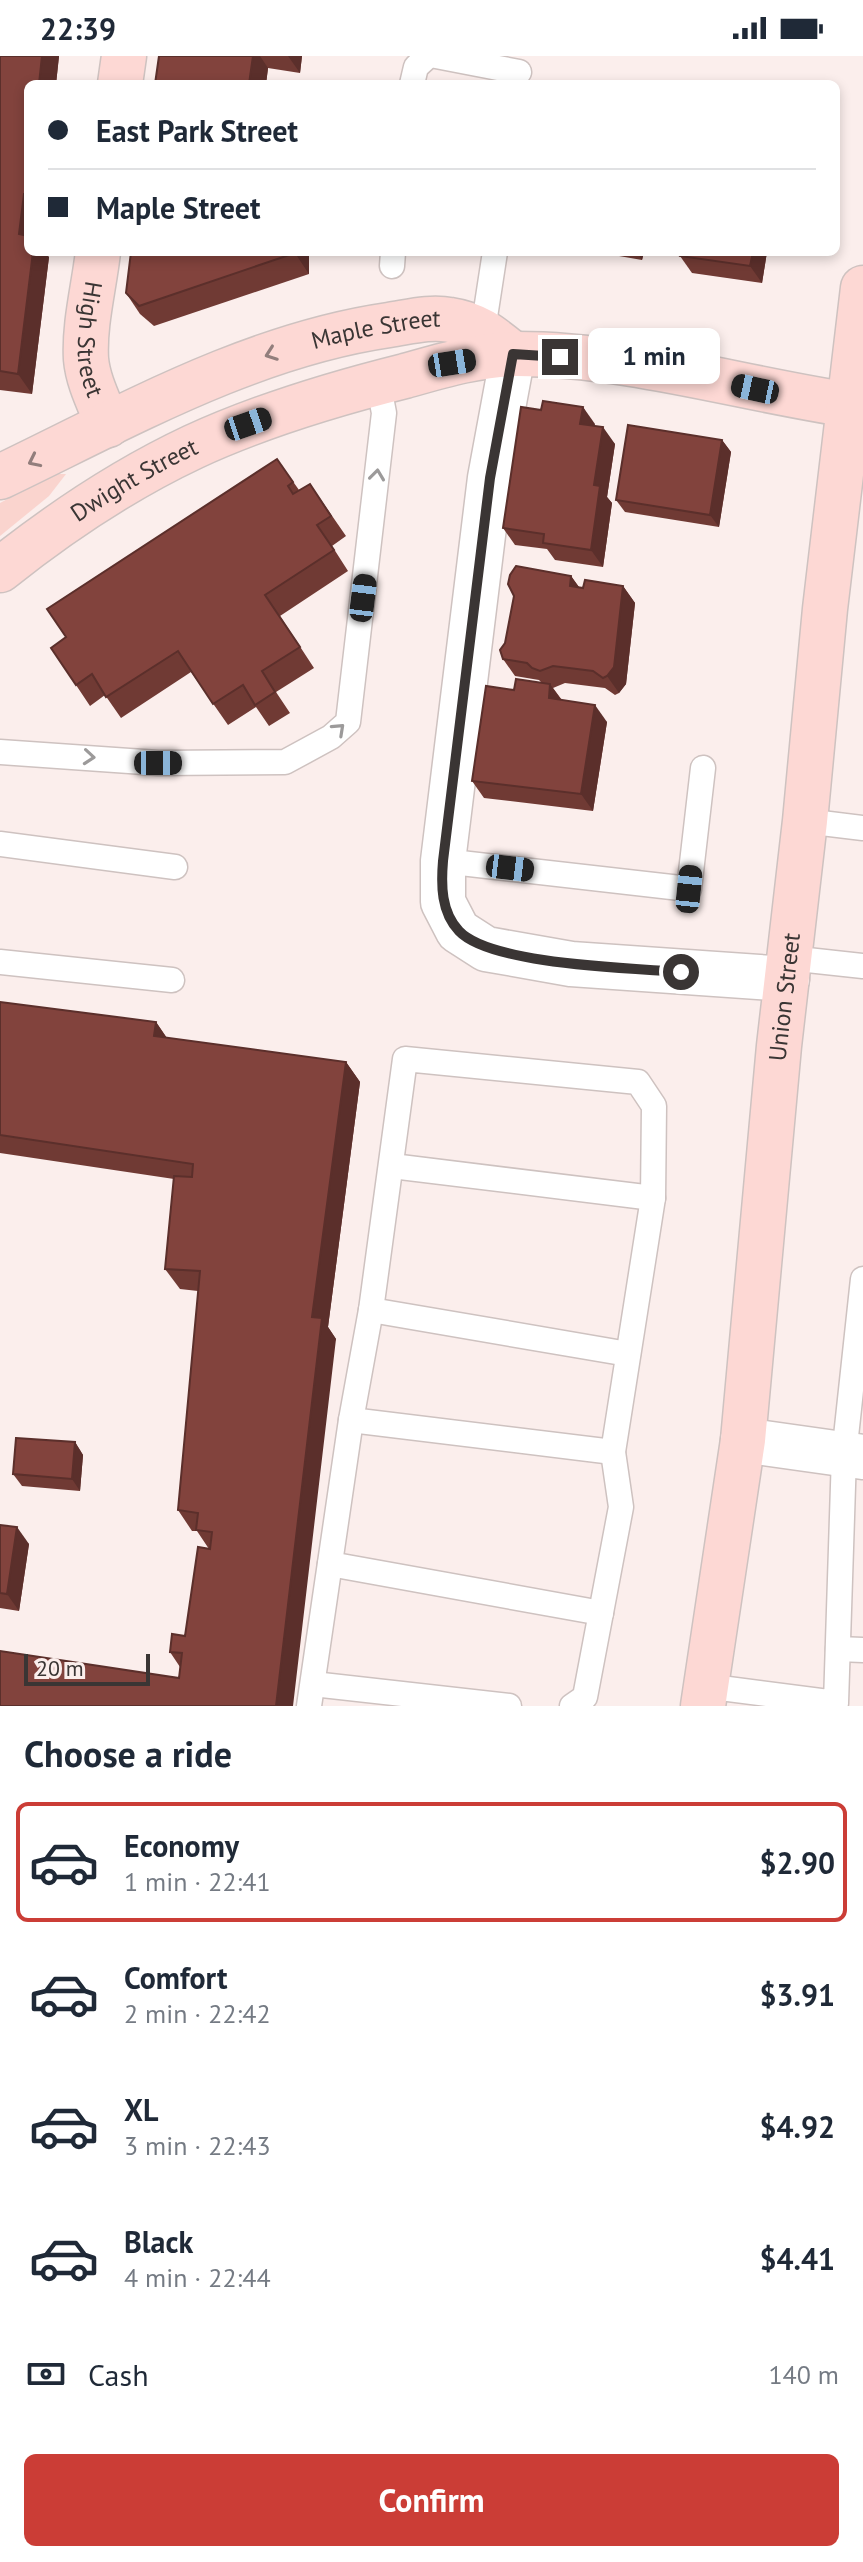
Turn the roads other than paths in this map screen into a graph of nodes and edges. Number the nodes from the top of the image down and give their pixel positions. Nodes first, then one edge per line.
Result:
1 (124, 56) edge
2 (428, 56) edge
3 (436, 56) edge
4 (519, 71) edge
5 (121, 80) edge
6 (413, 80) edge
7 (97, 256) edge
8 (495, 256) edge
9 (863, 288) edge
10 (498, 342) junction
11 (378, 382) junction
12 (856, 406) edge
13 (108, 425) junction
14 (0, 477) edge
15 (0, 570) edge
16 (4, 745) edge
17 (703, 768) dead end
18 (805, 821) junction
19 (863, 828) edge
20 (0, 844) edge
21 (443, 861) junction
22 (175, 867) dead end
23 (0, 962) edge
24 (863, 966) edge
25 (788, 968) junction
26 (172, 980) dead end
27 (392, 1166) junction
28 (653, 1198) junction
29 (863, 1279) edge
30 (371, 1310) junction
31 (628, 1354) junction
32 (351, 1420) junction
33 (743, 1440) junction
34 (613, 1452) junction
35 (853, 1456) edge
36 (330, 1564) junction
37 (601, 1613) junction
38 (838, 1649) junction
39 (863, 1650) edge
40 (311, 1695) edge
41 (704, 1696) edge
42 (509, 1706) edge
43 (572, 1706) edge

1 - 5 street
2 - 6 lane
3 - 4 lane
7 - 13 street, High Street
8 - 10 lane
9 - 12 street, Union Street
10 - 11 street, Dwight Street
10 - 12 street, Maple Street
10 -> 13 street, Maple Street
10 - 21 street
11 - 15 street, Dwight Street
16 -> 11 lane
12 - 18 street, Union Street
13 -> 14 street, Maple Street
17 - 21 lane
18 - 19 lane
18 - 25 street, Union Street
20 - 22 lane
21 - 25 street
23 - 26 lane
24 - 25 lane
25 - 33 street, Union Street
27 - 28 lane
27 - 28 lane
27 - 30 lane
28 - 31 lane
29 - 35 lane
30 - 31 lane
30 - 32 lane
31 - 34 lane
32 - 34 lane
32 - 36 lane
33 - 35 street
33 - 41 street, Union Street
34 - 37 lane
35 - 38 lane
36 - 37 lane
36 - 40 lane
37 - 43 lane
38 - 39 lane
38 - 41 lane
40 - 42 lane

